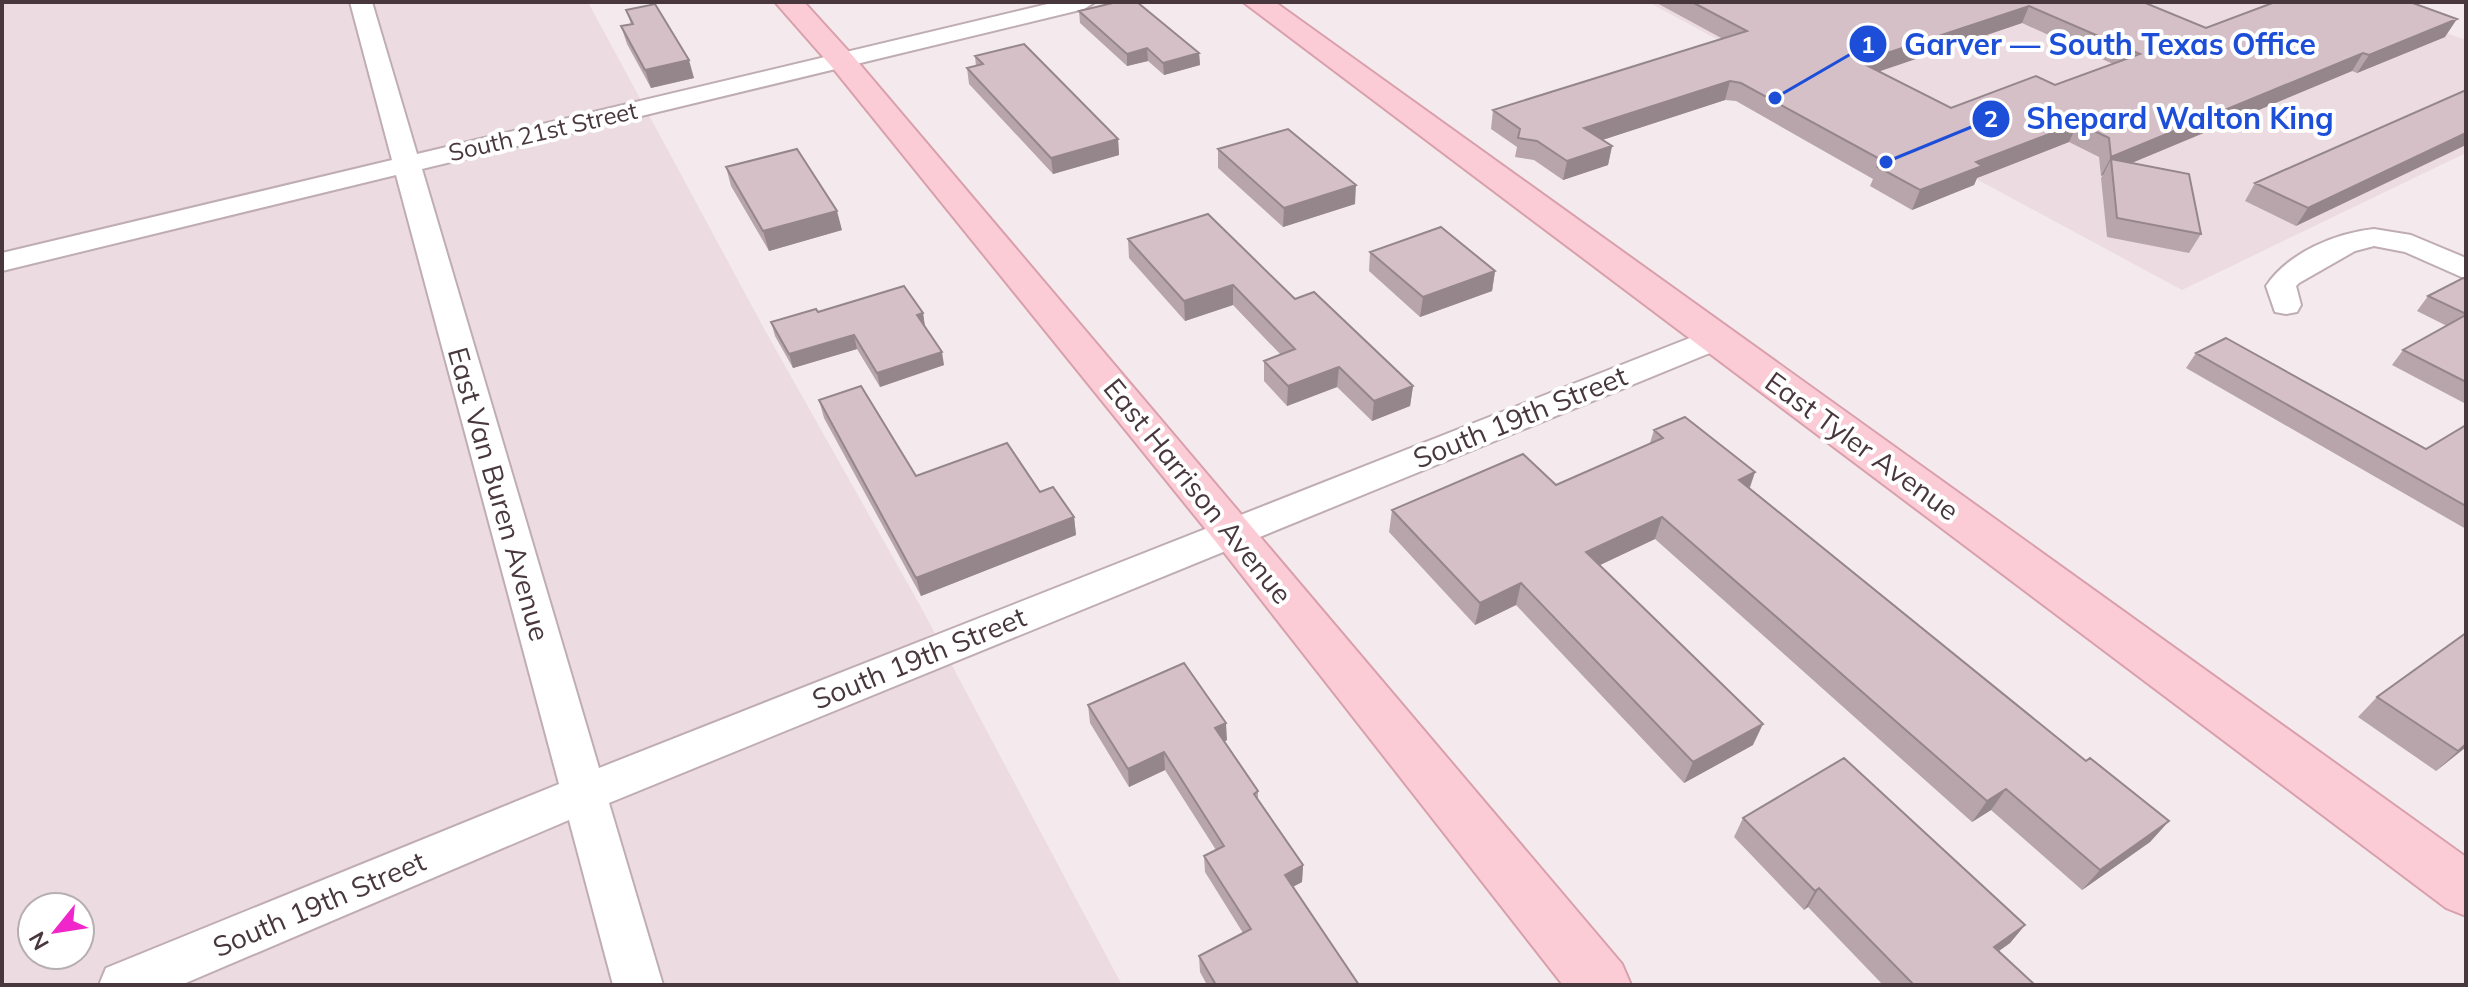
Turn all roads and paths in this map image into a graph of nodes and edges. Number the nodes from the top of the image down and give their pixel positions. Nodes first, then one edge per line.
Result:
1 (361, 2) edge
2 (789, 2) edge
3 (1084, 2) edge
4 (1257, 2) edge
5 (842, 61) junction
6 (404, 165) junction
7 (2, 262) edge
8 (2466, 270) edge
9 (2286, 305) dead end
10 (1716, 339) junction
11 (1232, 531) junction
12 (585, 793) junction
13 (2466, 890) edge
14 (124, 985) edge
15 (638, 985) edge
16 (1601, 985) edge

1 - 6 street, East Van Buren Avenue
2 - 5 main road, East Harrison Avenue
3 - 5 street, South 21st Street
4 - 10 main road, East Tyler Avenue
5 - 6 street, South 21st Street
5 - 11 main road, East Harrison Avenue
6 - 7 street, South 21st Street
6 - 12 street, East Van Buren Avenue
8 - 9 street
10 - 11 street, South 19th Street
10 - 13 main road, East Tyler Avenue
11 - 12 street, South 19th Street
11 - 16 main road, East Harrison Avenue
12 - 14 street, South 19th Street
12 - 15 street, East Van Buren Avenue

